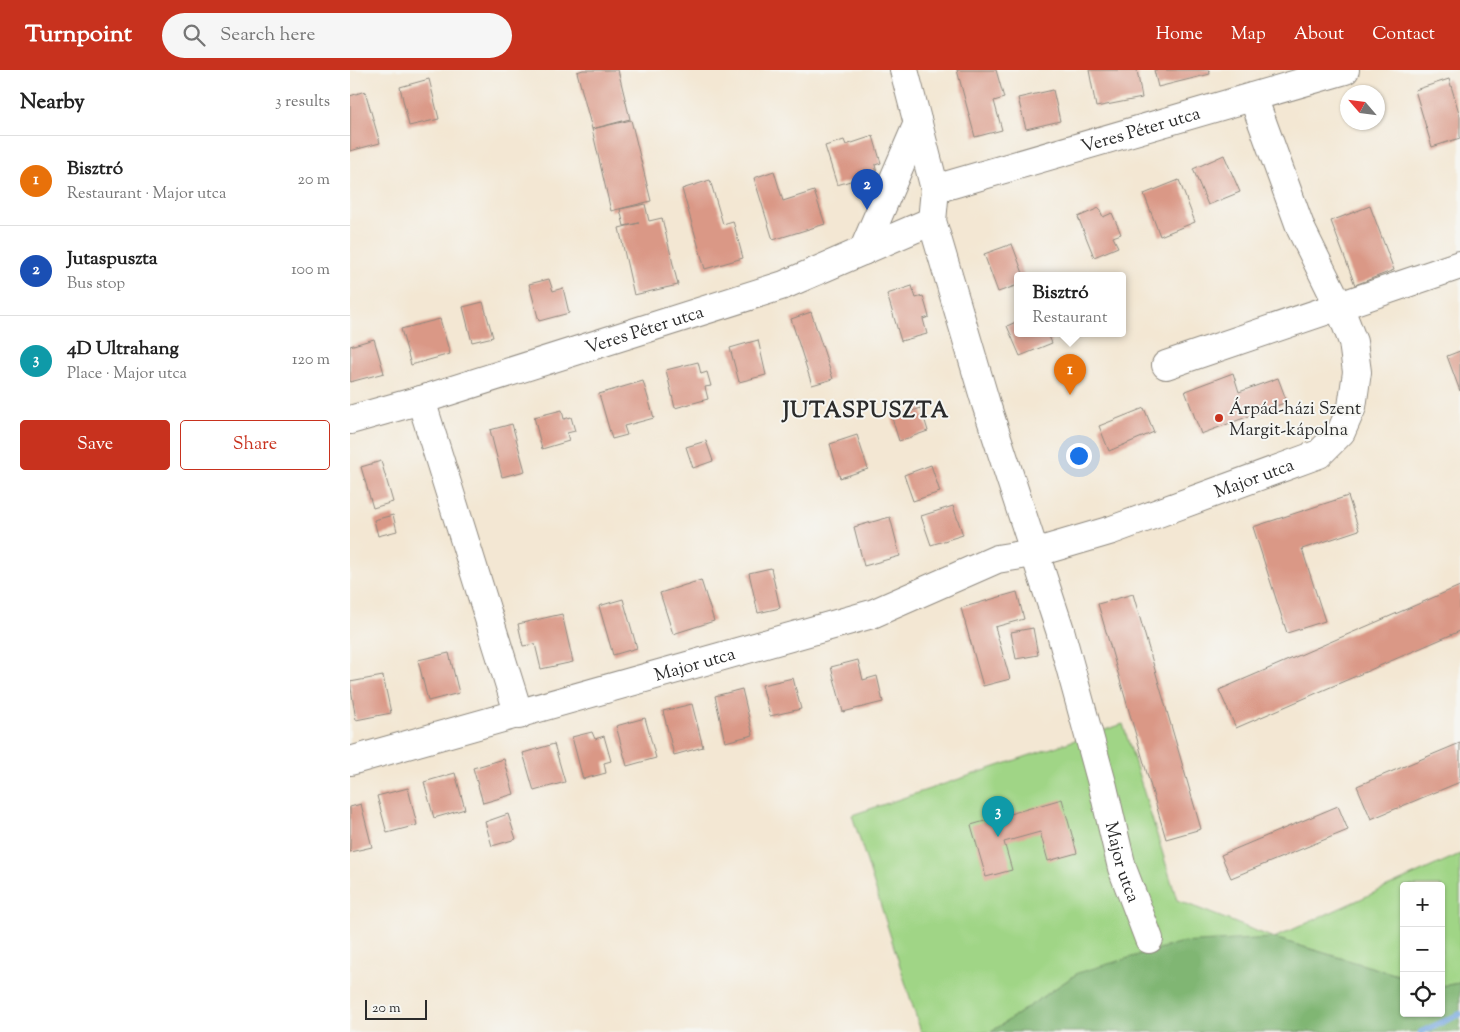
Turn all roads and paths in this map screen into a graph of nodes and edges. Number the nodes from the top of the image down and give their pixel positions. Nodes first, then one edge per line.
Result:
1 (904, 70) edge
2 (1346, 70) edge
3 (1253, 97) junction
4 (918, 123) junction
5 (935, 190) junction
6 (932, 221) junction
7 (863, 251) junction
8 (1460, 265) edge
9 (1339, 306) junction
10 (1166, 365) dead end
11 (421, 400) junction
12 (350, 420) edge
13 (1034, 553) junction
14 (519, 714) junction
15 (350, 761) edge
16 (1149, 939) dead end

1 - 4 street
2 - 3 street, Veres Péter utca
3 - 5 street, Veres Péter utca
3 - 9 street, Major utca
4 - 5 street
4 - 7 street
5 - 6 street
6 - 7 street, Veres Péter utca
6 - 13 street
7 - 11 street, Veres Péter utca
8 - 9 street
9 - 10 street
9 - 13 street, Major utca
11 - 12 street, Veres Péter utca
11 - 14 street
13 - 14 street, Major utca
13 - 16 street, Major utca
14 - 15 street, Major utca

